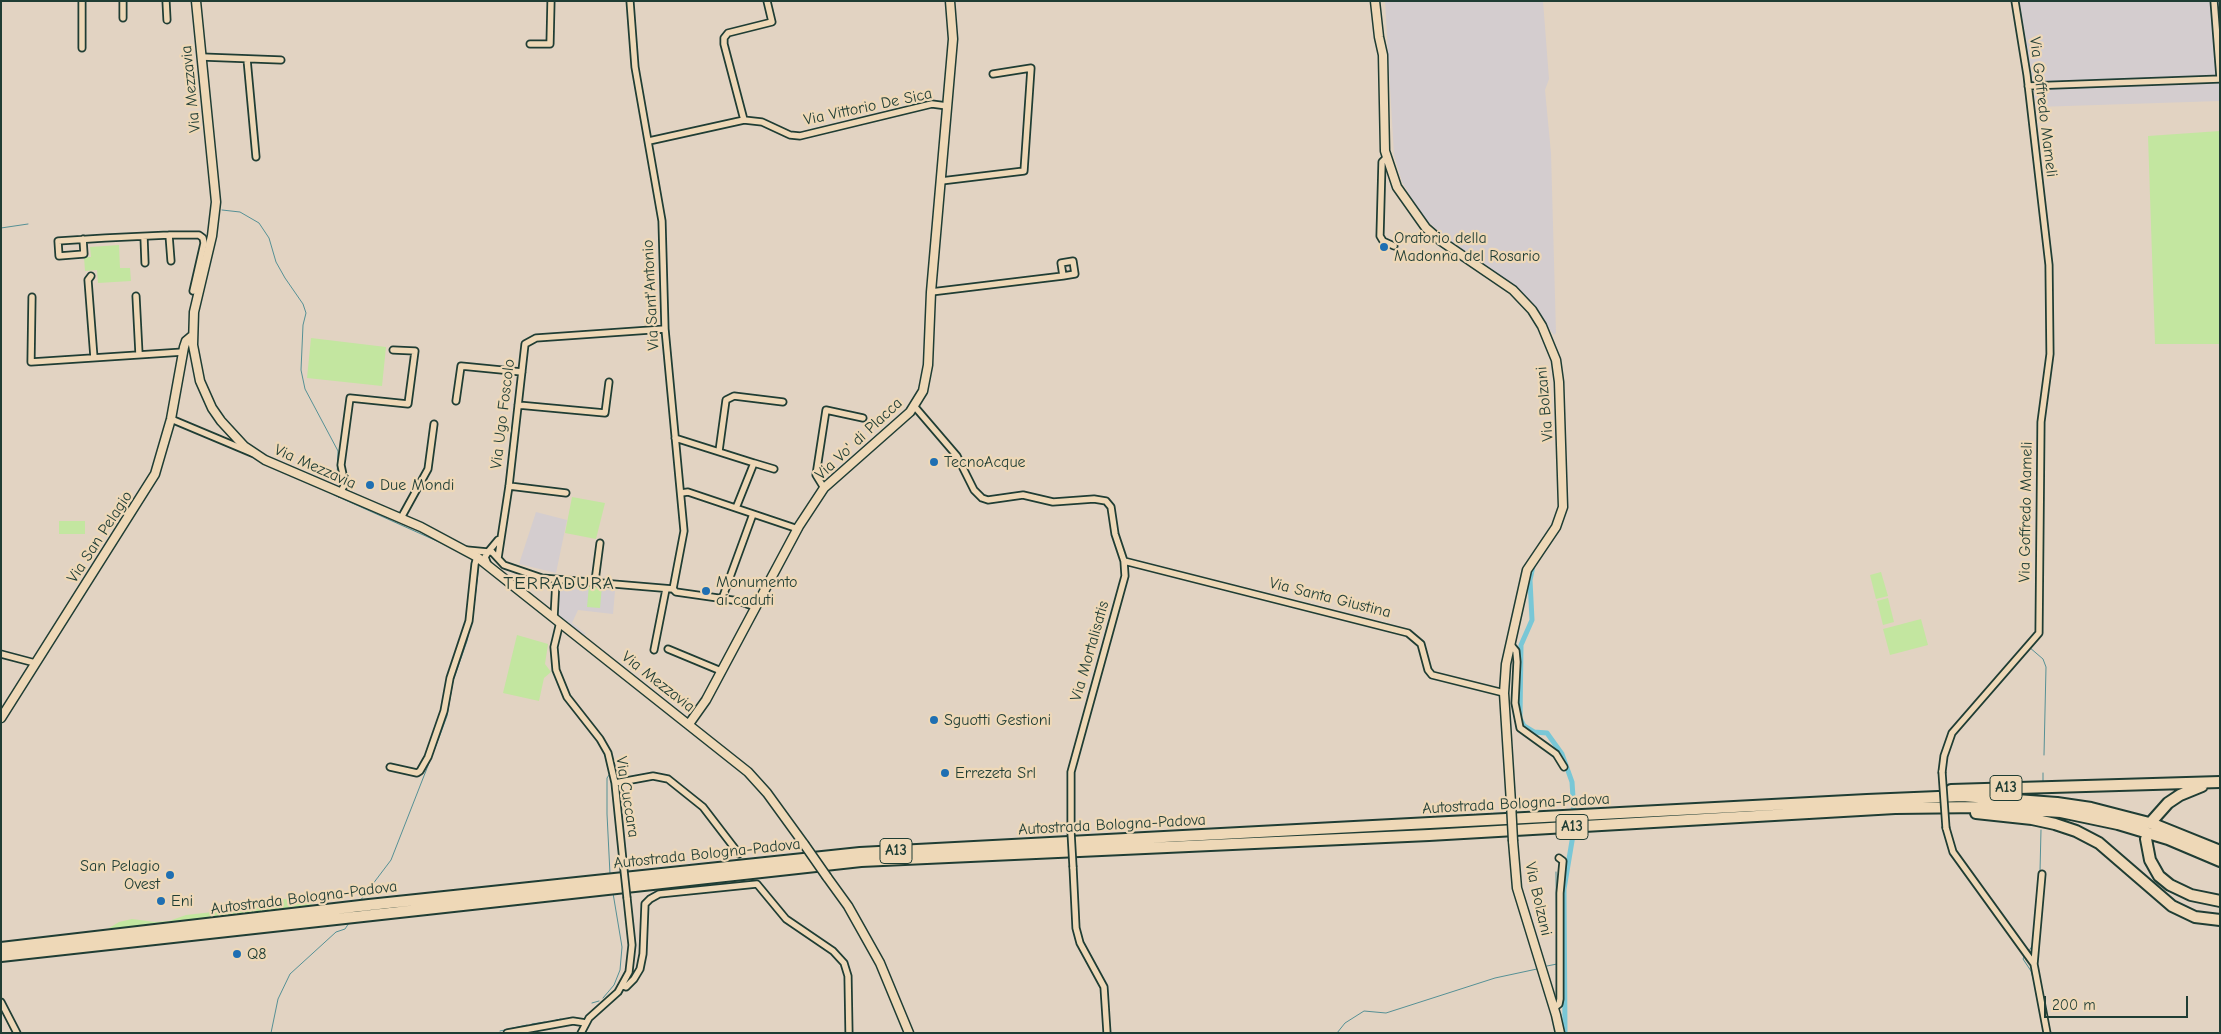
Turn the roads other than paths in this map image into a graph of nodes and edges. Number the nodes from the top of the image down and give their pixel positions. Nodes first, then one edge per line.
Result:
1 (82, 1) edge
2 (124, 1) edge
3 (166, 1) edge
4 (196, 1) edge
5 (551, 1) edge
6 (630, 1) edge
7 (767, 1) edge
8 (950, 1) edge
9 (1375, 1) edge
10 (2015, 1) edge
11 (2214, 1) edge
12 (123, 18) dead end
13 (167, 20) dead end
14 (530, 44) dead end
15 (82, 48) dead end
16 (202, 57) junction
17 (247, 59) junction
18 (281, 60) dead end
19 (993, 74) dead end
20 (2220, 78) edge
21 (2028, 86) junction
22 (947, 106) junction
23 (744, 120) junction
24 (649, 141) junction
25 (256, 157) dead end
26 (1387, 157) junction
27 (940, 181) junction
28 (169, 235) junction
29 (144, 237) junction
30 (83, 240) junction
31 (1394, 246) dead end
32 (171, 261) dead end
33 (145, 263) dead end
34 (199, 274) junction
35 (91, 276) dead end
36 (1063, 276) dead end
37 (193, 291) dead end
38 (932, 292) junction
39 (136, 296) dead end
40 (32, 297) dead end
41 (666, 330) junction
42 (192, 336) junction
43 (393, 350) dead end
44 (183, 352) junction
45 (139, 354) junction
46 (94, 358) junction
47 (522, 372) junction
48 (609, 382) dead end
49 (456, 401) dead end
50 (783, 402) dead end
51 (518, 405) junction
52 (913, 409) junction
53 (863, 418) dead end
54 (171, 419) junction
55 (434, 424) dead end
56 (675, 438) junction
57 (719, 451) junction
58 (253, 453) junction
59 (754, 463) junction
60 (774, 469) dead end
61 (509, 486) junction
62 (824, 488) junction
63 (340, 493) junction
64 (566, 493) dead end
65 (680, 493) junction
66 (736, 508) junction
67 (752, 514) junction
68 (401, 518) junction
69 (798, 529) junction
70 (499, 538) junction
71 (600, 543) dead end
72 (467, 550) junction
73 (488, 552) junction
74 (477, 557) junction
75 (498, 558) junction
76 (1124, 561) junction
77 (488, 565) junction
78 (556, 580) junction
79 (595, 582) junction
80 (669, 589) junction
81 (722, 599) junction
82 (755, 607) junction
83 (557, 620) junction
84 (1511, 645) junction
85 (668, 649) dead end
86 (654, 650) dead end
87 (1, 654) edge
88 (36, 663) junction
89 (721, 671) junction
90 (1504, 692) junction
91 (1, 718) edge
92 (689, 724) junction
93 (390, 767) dead end
94 (1564, 767) dead end
95 (2219, 782) edge
96 (615, 783) junction
97 (1795, 804) junction
98 (1895, 808) junction
99 (2152, 821) dead end
100 (2146, 838) dead end
101 (2220, 852) edge
102 (738, 854) dead end
103 (1559, 858) dead end
104 (2220, 861) edge
105 (2042, 874) dead end
106 (2220, 900) edge
107 (2220, 920) edge
108 (1, 948) edge
109 (1, 956) edge
110 (2034, 964) junction
111 (623, 986) junction
112 (1, 1002) edge
113 (1554, 1008) junction
114 (586, 1023) junction
115 (17, 1033) edge
116 (507, 1033) edge
117 (581, 1033) edge
118 (849, 1033) edge
119 (909, 1033) edge
120 (1107, 1033) edge
121 (1560, 1033) edge
122 (2047, 1033) edge

1 - 15 street
2 - 12 street
3 - 13 street
4 - 16 street, Via Mezzavia
5 - 14 street
6 - 24 street, Via Sant'Antonio
7 - 23 street
8 - 22 street, Via Vo' di Placca
9 - 26 street, Via Bolzani
10 - 21 street, Via Goffredo Mameli
11 - 20 street
16 - 17 street
16 - 34 street, Via Mezzavia
17 - 18 street
17 - 25 street
19 - 27 street
20 - 21 street
21 - 110 street, Via Goffredo Mameli, bridge
22 - 23 street, Via Vittorio De Sica
22 - 27 street, Via Vo' di Placca
23 - 24 street, Via Vittorio De Sica
24 - 41 street, Via Sant'Antonio
26 - 31 street, Via Bolzani
26 - 84 street, Via Bolzani
27 - 38 street, Via Vo' di Placca
28 - 29 street
28 - 32 street
28 - 34 street
29 - 30 street
29 - 33 street
30 - 30 street
34 - 37 street
34 - 42 street, Via Mezzavia
35 - 46 street
36 - 38 street
38 - 52 street, Via Vo' di Placca
39 - 45 street
40 - 46 street
41 - 47 street, Via Ugo Foscolo
41 - 56 street, Via Sant'Antonio
42 - 44 street, Via San Pelagio
42 - 58 street, Via Mezzavia
43 - 63 street
44 - 45 street
44 - 54 street, Via San Pelagio
45 - 46 street
47 - 49 street
47 - 51 street, Via Ugo Foscolo
48 - 51 street
50 - 57 street
51 - 61 street, Via Ugo Foscolo
52 - 62 street, Via Vo' di Placca
52 - 76 street, Via Mortalisatis
53 - 62 street
54 - 58 street
54 - 88 street, Via San Pelagio
55 - 68 street
56 - 57 street
56 - 65 street, Via Sant'Antonio
57 - 59 street
58 - 63 street, Via Mezzavia
59 - 60 street
59 - 66 street
61 - 64 street
61 - 70 street, Via Ugo Foscolo
62 - 69 street, Via Vo' di Placca
63 - 68 street, Via Mezzavia
65 - 66 street
65 - 80 street, Via Sant'Antonio
66 - 67 street
67 - 69 street
67 - 81 street
68 - 72 street, Via Mezzavia
69 - 82 street, Via Vo' di Placca
70 - 73 street
70 - 75 street, Via Ugo Foscolo
71 - 79 street
72 - 73 street
72 - 74 street, Via Mezzavia
73 - 75 street
73 - 77 street
74 - 77 street, Via Mezzavia
74 - 93 street
75 - 78 street
76 - 90 street, Via Santa Giustina
76 - 120 street, Via Mortalisatis, bridge
77 - 83 street, Via Mezzavia
78 - 79 street
78 - 83 street, Via Cuccara
79 - 80 street
80 - 81 street
80 - 86 street, Via Sant'Antonio
81 - 82 street
82 - 89 street, Via Vo' di Placca
83 - 92 street, Via Mezzavia
83 - 96 street, Via Cuccara
84 - 90 street, Via Bolzani
84 - 94 street, Via Bolzani
85 - 89 street
87 - 88 street
88 - 91 street, Via San Pelagio
89 - 92 street, Via Vo' di Placca
90 - 113 street, Via Bolzani, bridge
92 - 119 street, Via Mezzavia, bridge
95 - 97 highway, A13
95 - 99 highway
96 - 102 street
96 - 111 street, Via Cuccara, bridge
97 - 101 highway, Autostrada Bologna-Padova / A13
97 - 108 highway, Autostrada Bologna-Padova / A13
98 - 104 highway, Autostrada Bologna-Padova / A13
98 - 107 highway, A13
98 - 109 highway, Autostrada Bologna-Padova / A13
100 - 106 highway
103 - 113 street, Via Bolzani
105 - 110 street, Via Goffredo Mameli
110 - 122 street, Via Goffredo Mameli
111 - 114 street, Via Cuccara
111 - 118 street
112 - 115 street
113 - 121 street, Via Bolzani
114 - 116 street
114 - 117 street, Via Cuccara

